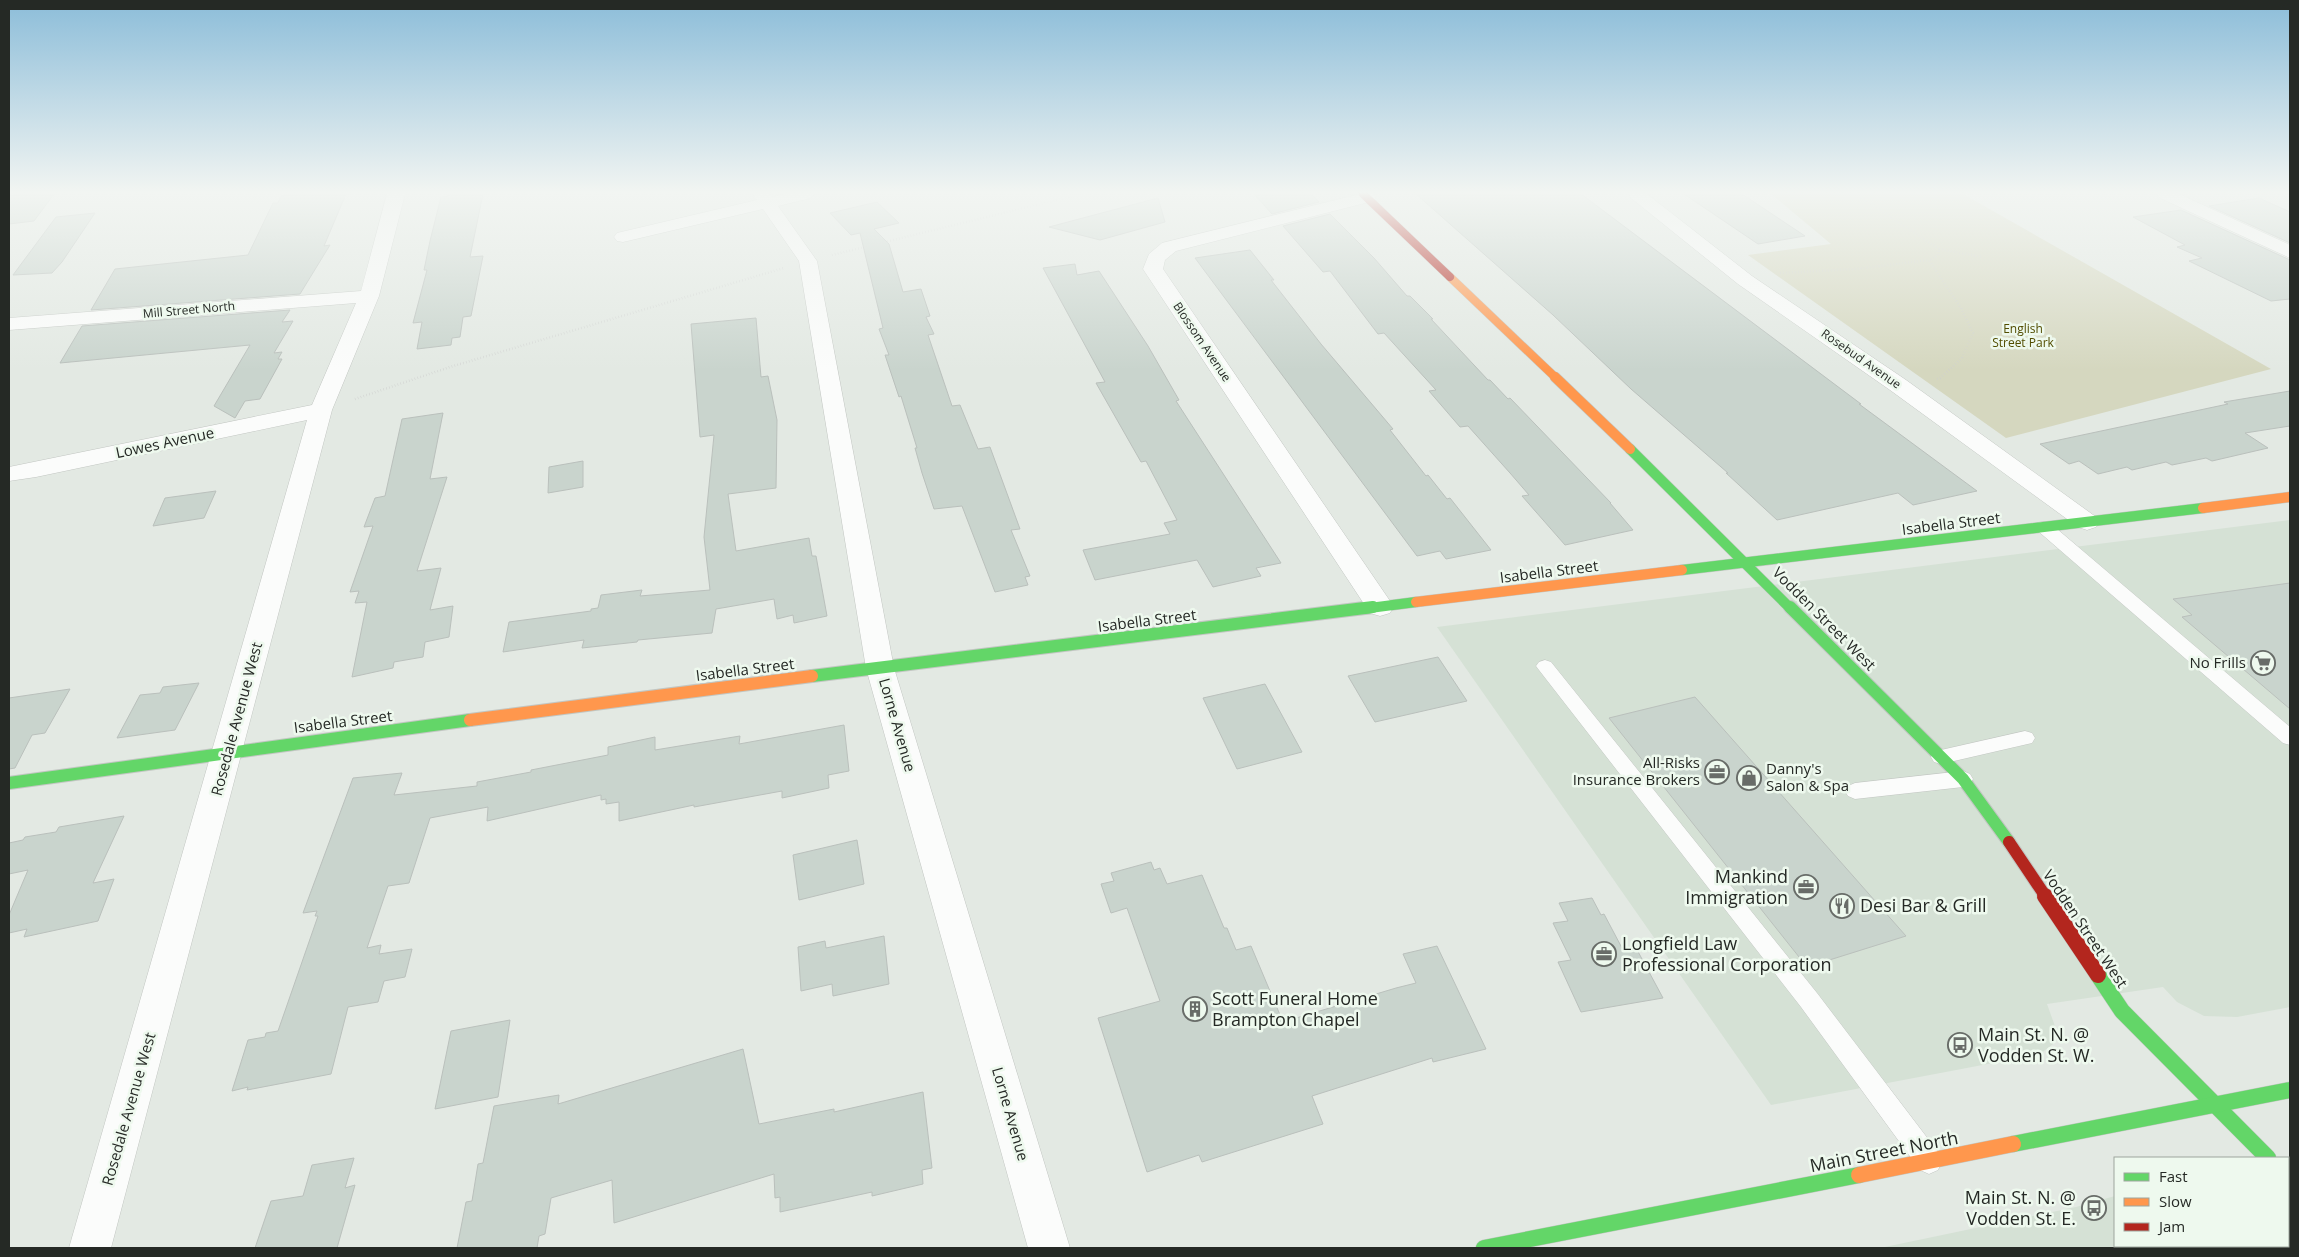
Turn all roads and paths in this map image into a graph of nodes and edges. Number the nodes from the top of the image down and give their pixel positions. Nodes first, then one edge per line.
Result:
1 (380, 253) edge
2 (802, 253) edge
3 (841, 253) edge
4 (1162, 253) edge
5 (1425, 253) edge
6 (1710, 253) edge
7 (1938, 253) edge
8 (1959, 253) edge
9 (831, 255) dead end
10 (1982, 257) dead end
11 (1929, 260) junction
12 (790, 266) dead end
13 (1745, 280) junction
14 (369, 296) junction
15 (9, 324) edge
16 (1898, 385) junction
17 (321, 410) junction
18 (9, 474) edge
19 (2290, 497) edge
20 (2087, 522) junction
21 (2044, 527) junction
22 (1747, 564) junction
23 (1380, 607) junction
24 (1545, 666) dead end
25 (880, 668) junction
26 (2025, 738) dead end
27 (2290, 738) edge
28 (228, 752) junction
29 (1941, 756) junction
30 (1963, 778) junction
31 (9, 783) edge
32 (1855, 791) dead end
33 (2290, 1090) edge
34 (2216, 1105) junction
35 (2267, 1157) edge
36 (1930, 1161) junction
37 (90, 1248) edge
38 (1049, 1248) edge
39 (1484, 1248) edge

1 - 14 street, Rosedale Avenue West
2 - 25 street, Lorne Avenue
3 - 9 path
4 - 23 street, Blossom Avenue
5 - 22 street, Vodden Street West
6 - 13 street, Rosebud Avenue
7 - 11 path
8 - 10 path
11 - 13 path
11 - 16 path
12 - 17 path
13 - 16 street, Rosebud Avenue
14 - 15 street, Mill Street North
14 - 17 street, Rosedale Avenue West
16 - 20 street, Rosebud Avenue
17 - 18 street, Lowes Avenue
17 - 28 street, Rosedale Avenue West
19 - 20 street, Isabella Street
20 - 21 street, Isabella Street
21 - 22 street, Isabella Street
21 - 27 lane
22 - 23 street, Isabella Street
22 - 29 street, Vodden Street West
23 - 25 street, Isabella Street
24 - 36 lane
25 - 28 street, Isabella Street
25 - 38 street, Lorne Avenue
26 - 29 lane
28 - 31 street, Isabella Street
28 - 37 street, Rosedale Avenue West
29 - 30 street, Vodden Street West
30 - 32 lane
30 - 34 street, Vodden Street West
33 - 34 street, Main Street North
34 - 35 street, Vodden Street West
34 - 36 street, Main Street North
36 - 39 street, Main Street North

